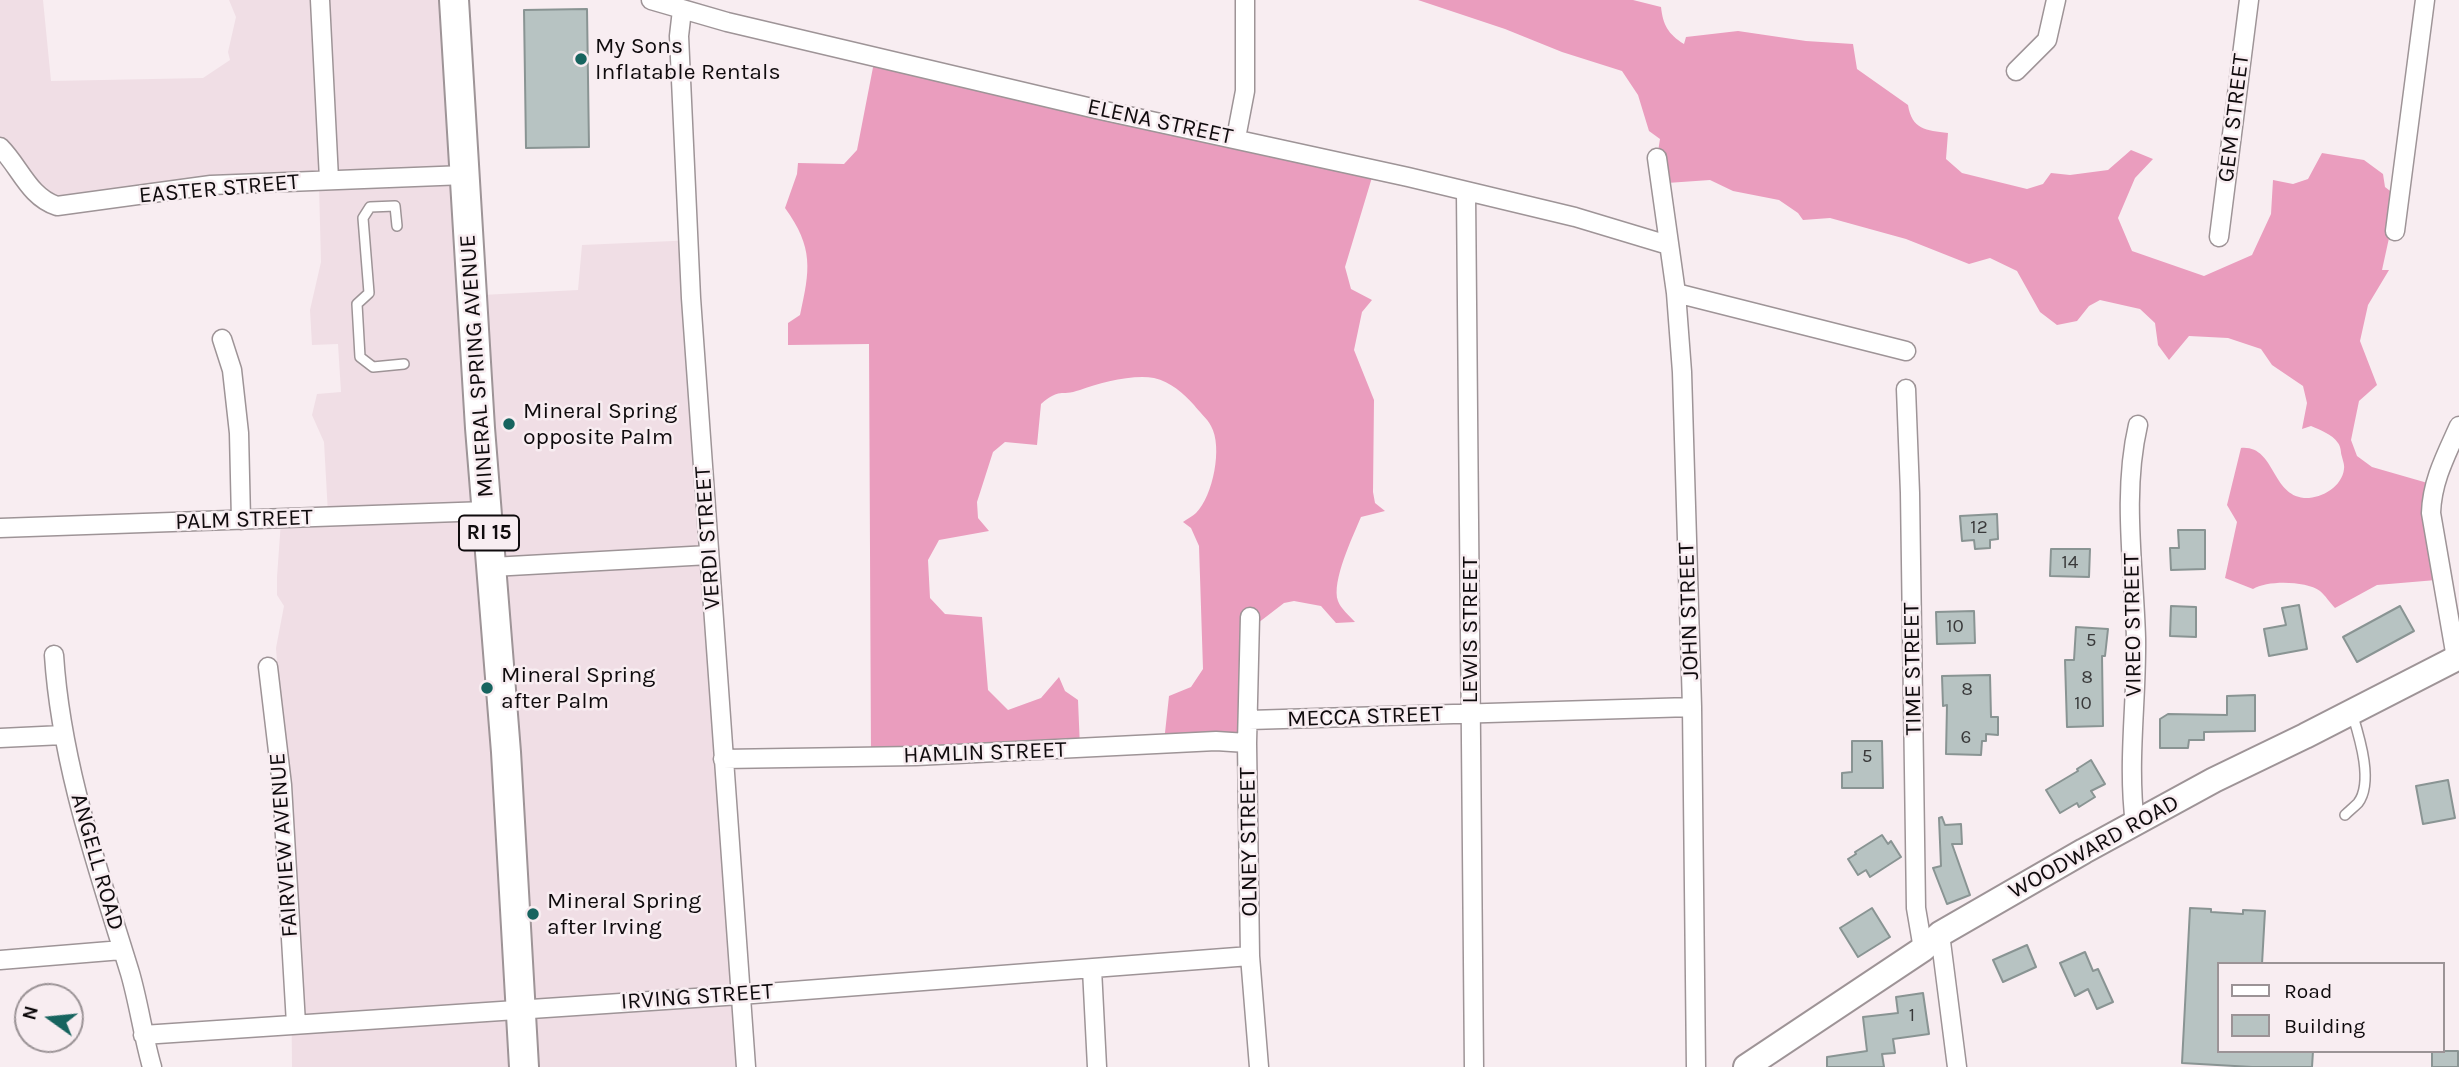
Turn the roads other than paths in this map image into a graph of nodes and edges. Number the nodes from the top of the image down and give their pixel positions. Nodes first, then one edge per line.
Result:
1 (320, 0) edge
2 (454, 0) edge
3 (650, 0) edge
4 (1245, 0) edge
5 (2056, 0) edge
6 (2249, 0) edge
7 (2425, 0) edge
8 (682, 10) junction
9 (2017, 71) dead end
10 (1236, 138) junction
11 (0, 148) edge
12 (1657, 158) dead end
13 (465, 175) junction
14 (329, 179) junction
15 (1466, 192) junction
16 (397, 226) dead end
17 (2395, 232) dead end
18 (2219, 237) dead end
19 (1668, 246) junction
20 (1676, 293) junction
21 (222, 339) dead end
22 (1906, 351) dead end
23 (404, 364) dead end
24 (1906, 389) dead end
25 (2138, 425) dead end
26 (2459, 426) edge
27 (487, 511) junction
28 (241, 520) junction
29 (0, 528) edge
30 (709, 555) junction
31 (492, 567) junction
32 (1251, 617) dead end
33 (54, 655) dead end
34 (2457, 657) edge
35 (268, 667) dead end
36 (1692, 707) junction
37 (2351, 712) junction
38 (1470, 714) junction
39 (1249, 720) junction
40 (63, 735) junction
41 (0, 738) edge
42 (1247, 743) junction
43 (723, 760) junction
44 (2345, 815) dead end
45 (2135, 824) junction
46 (1932, 942) junction
47 (122, 950) junction
48 (1250, 956) junction
49 (0, 960) edge
50 (1092, 969) junction
51 (740, 995) junction
52 (521, 1009) junction
53 (296, 1024) junction
54 (143, 1035) junction
55 (152, 1067) edge
56 (524, 1067) edge
57 (746, 1067) edge
58 (1097, 1067) edge
59 (1259, 1067) edge
60 (1474, 1067) edge
61 (1696, 1067) edge
62 (1746, 1067) edge
63 (1957, 1067) edge

1 - 14 street
2 - 13 main road, MINERAL SPRING AVENUE / RI 15
3 - 8 street, ELENA STREET
4 - 10 street
5 - 9 street
6 - 18 street, GEM STREET
7 - 17 street
8 - 10 street, ELENA STREET
8 - 30 street, VERDI STREET
10 - 15 street, ELENA STREET
11 - 14 street, EASTER STREET
12 - 19 street, JOHN STREET
13 - 14 street, EASTER STREET
13 - 27 main road, MINERAL SPRING AVENUE / RI 15
15 - 19 street, ELENA STREET
15 - 38 street, LEWIS STREET
16 - 23 lane
19 - 20 street, JOHN STREET
20 - 22 street
20 - 36 street, JOHN STREET
21 - 28 street
24 - 46 street, TIME STREET
25 - 45 street, VIREO STREET
26 - 34 street
27 - 28 street, PALM STREET
27 - 31 main road, MINERAL SPRING AVENUE / RI 15
28 - 29 street, PALM STREET
30 - 31 street
30 - 43 street, VERDI STREET
31 - 52 main road, MINERAL SPRING AVENUE / RI 15
32 - 39 street, OLNEY STREET
33 - 40 street, ANGELL ROAD
34 - 37 street, WOODWARD ROAD
35 - 53 street, FAIRVIEW AVENUE
36 - 38 street, MECCA STREET
36 - 61 street, JOHN STREET
37 - 44 lane
37 - 45 street, WOODWARD ROAD
38 - 39 street, MECCA STREET
38 - 60 street, LEWIS STREET
39 - 42 street, OLNEY STREET
40 - 41 street
40 - 47 street, ANGELL ROAD
42 - 43 street, HAMLIN STREET
42 - 48 street, OLNEY STREET
43 - 51 street, VERDI STREET
45 - 46 street, WOODWARD ROAD
46 - 62 street, WOODWARD ROAD
46 - 63 street, TIME STREET
47 - 49 street
47 - 54 street, ANGELL ROAD
48 - 50 street, IRVING STREET
48 - 59 street, OLNEY STREET
50 - 51 street, IRVING STREET
50 - 58 street
51 - 52 street, IRVING STREET
51 - 57 street, VERDI STREET
52 - 53 street, IRVING STREET
52 - 56 main road, MINERAL SPRING AVENUE / RI 15
53 - 54 street, IRVING STREET
54 - 55 street, ANGELL ROAD

